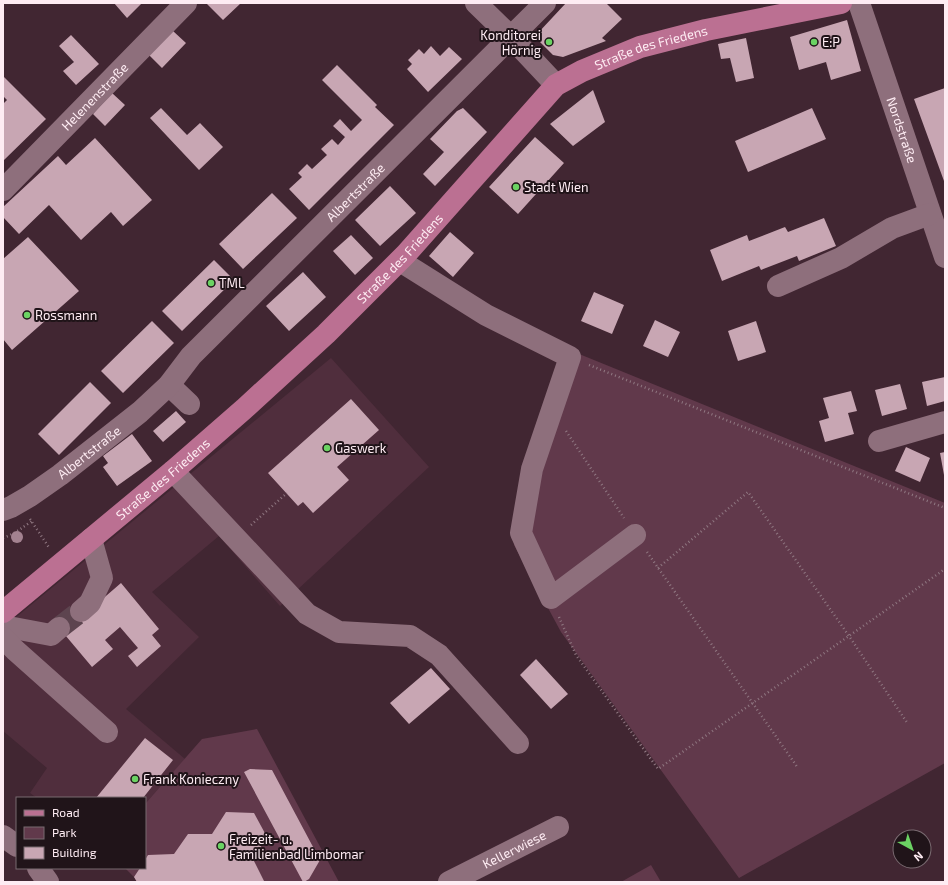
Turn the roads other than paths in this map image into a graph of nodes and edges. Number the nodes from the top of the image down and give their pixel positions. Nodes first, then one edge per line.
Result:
1 (186, 3) edge
2 (476, 3) edge
3 (545, 3) edge
4 (841, 3) edge
5 (859, 3) edge
6 (511, 37) junction
7 (556, 86) junction
8 (3, 190) edge
9 (930, 214) junction
10 (945, 257) edge
11 (400, 261) junction
12 (778, 286) dead end
13 (169, 385) junction
14 (189, 404) dead end
15 (945, 422) edge
16 (879, 441) dead end
17 (173, 471) junction
18 (3, 510) edge
19 (635, 535) road end
20 (91, 539) junction
21 (81, 611) tunnel mouth
22 (3, 612) edge
23 (3, 626) edge
24 (59, 628) tunnel mouth
25 (3, 638) edge
26 (107, 732) dead end
27 (518, 743) dead end
28 (558, 827) dead end
29 (3, 836) edge
30 (16, 845) edge
31 (39, 869) edge
32 (48, 882) edge
33 (449, 882) edge

1 - 8 street, Helenenstraße
2 - 6 street
3 - 6 street, Albertstraße
4 - 7 main road, Straße des Friedens
5 - 9 street, Nordstraße
6 - 7 street
6 - 13 street, Albertstraße
7 - 11 main road, Straße des Friedens
9 - 10 street, Nordstraße
9 - 12 street
11 - 17 main road, Straße des Friedens
11 - 19 street
13 - 14 street
13 - 18 street, Albertstraße
15 - 16 street
17 - 20 main road, Straße des Friedens
17 - 27 street
20 - 21 street
20 - 22 main road, Straße des Friedens
23 - 24 street
25 - 26 street
28 - 33 street, Kellerwiese
29 - 30 street
31 - 32 street

